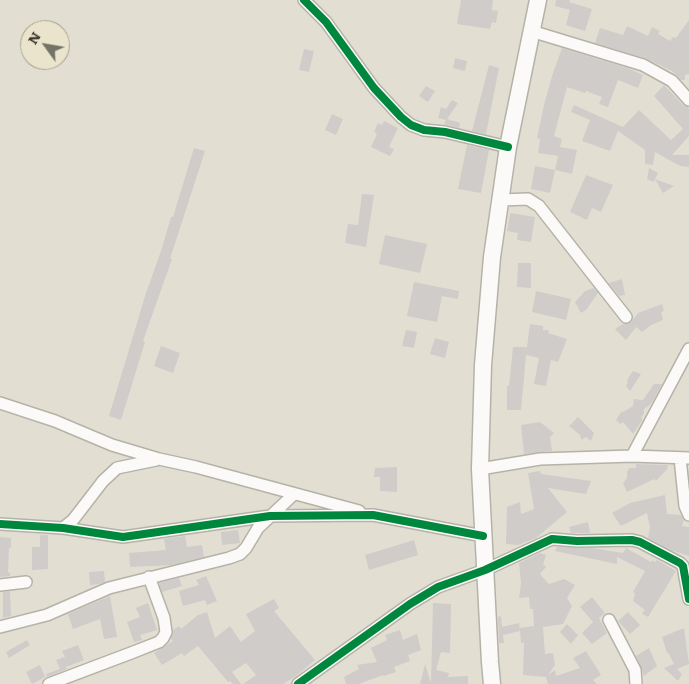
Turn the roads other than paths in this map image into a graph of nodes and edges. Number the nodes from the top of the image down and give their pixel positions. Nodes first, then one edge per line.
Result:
1 (304, 0) edge
2 (538, 0) edge
3 (531, 31) junction
4 (688, 96) edge
5 (508, 147) junction
6 (500, 200) junction
7 (626, 317) dead end
8 (689, 349) edge
9 (684, 369) edge
10 (0, 403) edge
11 (632, 456) junction
12 (684, 458) edge
13 (159, 459) junction
14 (480, 469) junction
15 (293, 494) junction
16 (373, 515) junction
17 (689, 515) edge
18 (270, 516) junction
19 (0, 524) edge
20 (63, 528) junction
21 (483, 536) junction
22 (685, 564) edge
23 (485, 570) junction
24 (149, 577) junction
25 (26, 582) dead end
26 (0, 585) edge
27 (689, 599) edge
28 (609, 620) dead end
29 (0, 628) edge
30 (49, 684) edge
31 (298, 684) edge
32 (492, 684) edge
33 (636, 684) edge

1 - 5 street
2 - 3 highway
3 - 4 street
3 - 5 highway
5 - 6 highway
6 - 7 street
6 - 14 highway
8 - 9 street
9 - 11 street
10 - 13 street
11 - 12 street
11 - 14 street
12 - 17 street
13 - 15 street
13 - 20 street
14 - 21 highway
15 - 16 street
15 - 18 street
16 - 18 street
16 - 21 street
18 - 20 street
18 - 24 street
19 - 20 street
21 - 23 highway
22 - 23 street
22 - 27 street
23 - 31 street
23 - 32 highway
24 - 29 street
24 - 30 street
25 - 26 street
28 - 33 street

